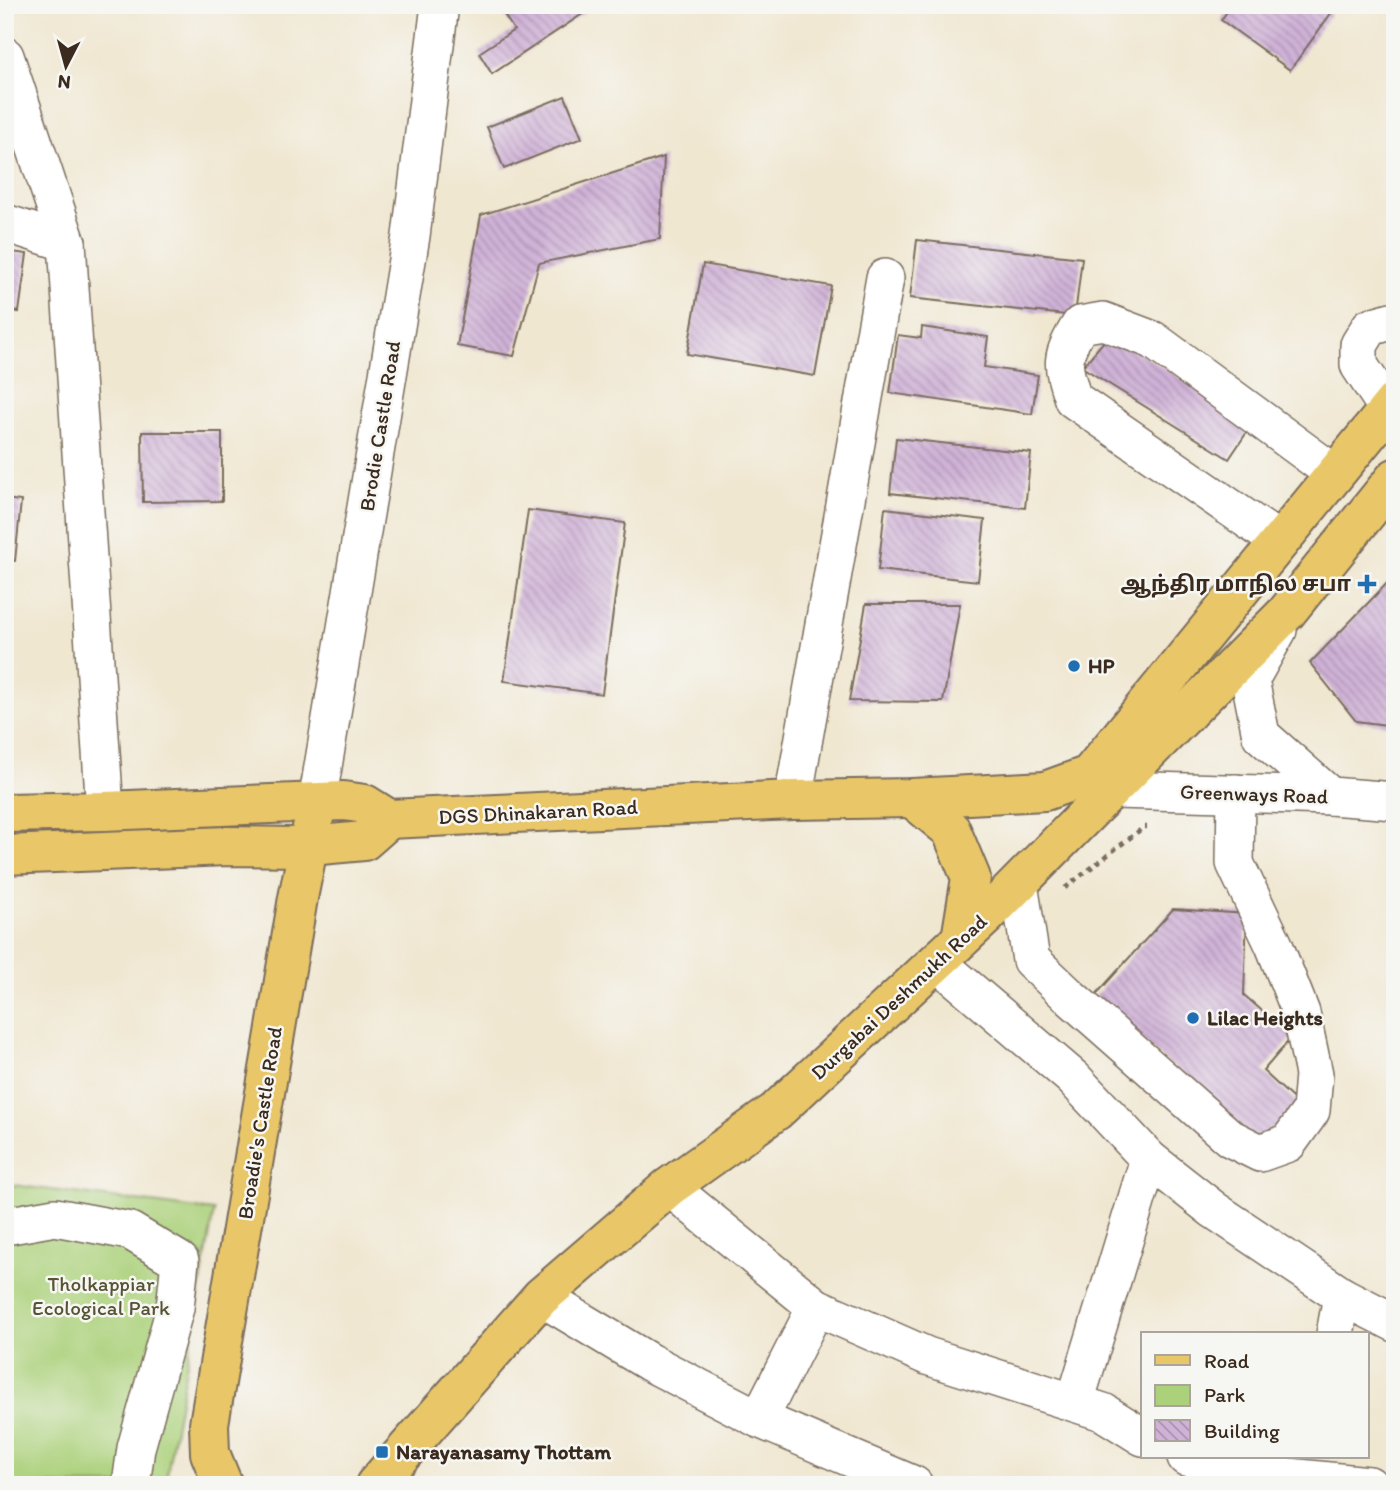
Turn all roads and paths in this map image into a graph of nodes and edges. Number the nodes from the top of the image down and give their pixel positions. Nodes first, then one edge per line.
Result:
1 (440, 5) edge
2 (5, 56) edge
3 (5, 223) edge
4 (66, 243) junction
5 (885, 278) dead end
6 (1395, 322) edge
7 (1392, 405) edge
8 (1335, 474) junction
9 (1395, 478) edge
10 (1280, 542) junction
11 (1286, 613) junction
12 (1114, 790) junction
13 (1236, 793) junction
14 (1330, 796) junction
15 (912, 798) junction
16 (793, 800) junction
17 (1395, 801) edge
18 (317, 803) junction
19 (105, 811) junction
20 (5, 813) edge
21 (389, 820) junction
22 (310, 845) junction
23 (5, 855) edge
24 (1019, 884) junction
25 (949, 951) junction
26 (1149, 1159) junction
27 (669, 1187) junction
28 (5, 1226) edge
29 (1342, 1296) junction
30 (541, 1297) junction
31 (816, 1307) junction
32 (1395, 1323) edge
33 (1335, 1332) edge
34 (1075, 1402) junction
35 (759, 1419) junction
36 (1141, 1436) edge
37 (1191, 1458) edge
38 (1311, 1473) edge
39 (213, 1474) edge
40 (131, 1485) edge
41 (375, 1485) edge
42 (914, 1485) edge
43 (1369, 1485) edge

1 - 18 street, Brodie Castle Road
2 - 4 street
3 - 4 street
4 - 19 street
5 - 16 street
6 - 7 street
7 - 8 main road
8 - 10 main road
8 - 10 street
9 - 11 main road, Durgabai Deshmukh Road
10 - 15 main road
11 - 12 main road, Durgabai Deshmukh Road
11 - 14 street
12 - 13 street, Greenways Road
12 - 24 main road, Durgabai Deshmukh Road
13 - 14 street, Greenways Road
13 - 24 street
14 - 17 street, Greenways Road
15 - 16 main road, DGS Dhinakaran Road
15 - 25 main road
16 - 21 main road, DGS Dhinakaran Road
18 - 19 main road
18 - 21 main road
18 - 22 main road, Brodie Castle Road
19 - 20 main road
21 - 22 main road
22 - 23 main road
22 - 39 main road, Broadie's Castle Road
24 - 25 main road, Durgabai Deshmukh Road
25 - 26 street
25 - 27 main road, Durgabai Deshmukh Road
26 - 29 street
26 - 34 street
27 - 30 main road, Durgabai Deshmukh Road
27 - 31 street
28 - 40 street
29 - 32 street
29 - 33 street
30 - 35 street
30 - 41 main road, Durgabai Deshmukh Road
31 - 34 street
31 - 35 street
34 - 36 street
35 - 42 street
37 - 38 street
38 - 43 street

